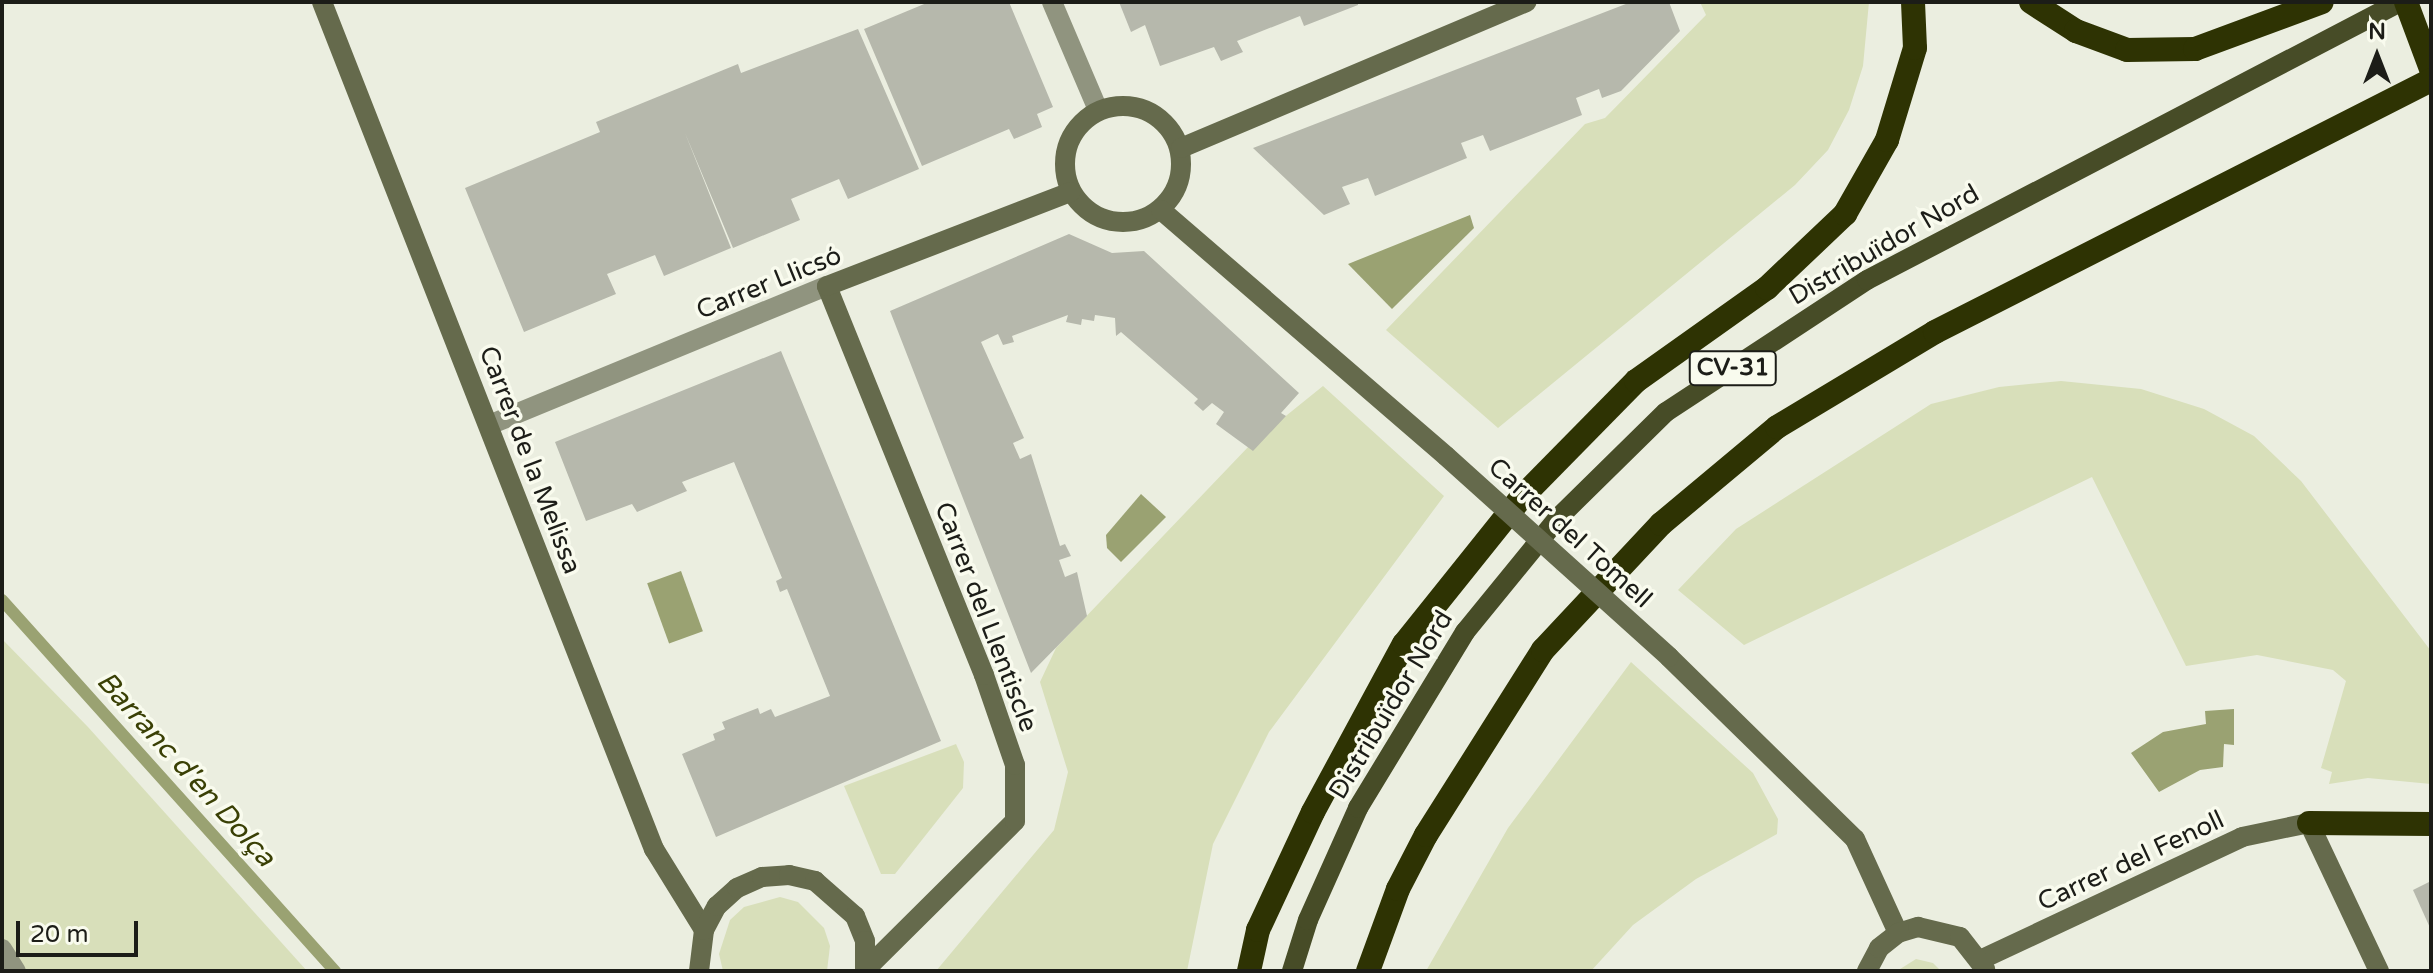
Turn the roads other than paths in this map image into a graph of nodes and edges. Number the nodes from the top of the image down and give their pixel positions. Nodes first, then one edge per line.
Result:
1 (322, 2) edge
2 (1052, 2) edge
3 (1526, 2) edge
4 (1913, 2) edge
5 (2031, 2) edge
6 (2322, 2) edge
7 (2403, 2) edge
8 (2431, 69) edge
9 (2431, 80) edge
10 (1098, 110) junction
11 (1181, 148) junction
12 (1070, 192) junction
13 (1161, 210) junction
14 (827, 286) junction
15 (489, 425) junction
16 (2309, 823) junction
17 (2431, 824) edge
18 (704, 930) junction
19 (1898, 933) junction
20 (2, 949) edge
21 (1983, 966) edge
22 (866, 970) edge
23 (16, 971) edge
24 (699, 971) edge
25 (1249, 971) edge
26 (1292, 971) edge
27 (1368, 971) edge
28 (1867, 971) edge
29 (2379, 971) edge

1 - 15 street, Carrer de la Melissa
2 - 10 street
3 - 11 street
4 - 25 highway
5 - 6 highway
7 - 8 highway
7 - 26 main road, Distribuïdor Nord / CV-31
9 - 27 highway, CV-31
10 - 11 street
10 - 12 street
11 - 13 street
12 - 13 street
12 - 14 street, Carrer Llicsó
13 - 19 street, Carrer del Tomell, bridge
14 - 15 street, Carrer Llicsó
14 - 22 street, Carrer del Llentiscle
15 - 18 street, Carrer de la Melissa
16 - 17 highway
16 - 21 street, Carrer del Fenoll
16 - 29 street
18 - 22 street
18 - 24 street
19 - 21 street
19 - 28 street
20 - 23 street

